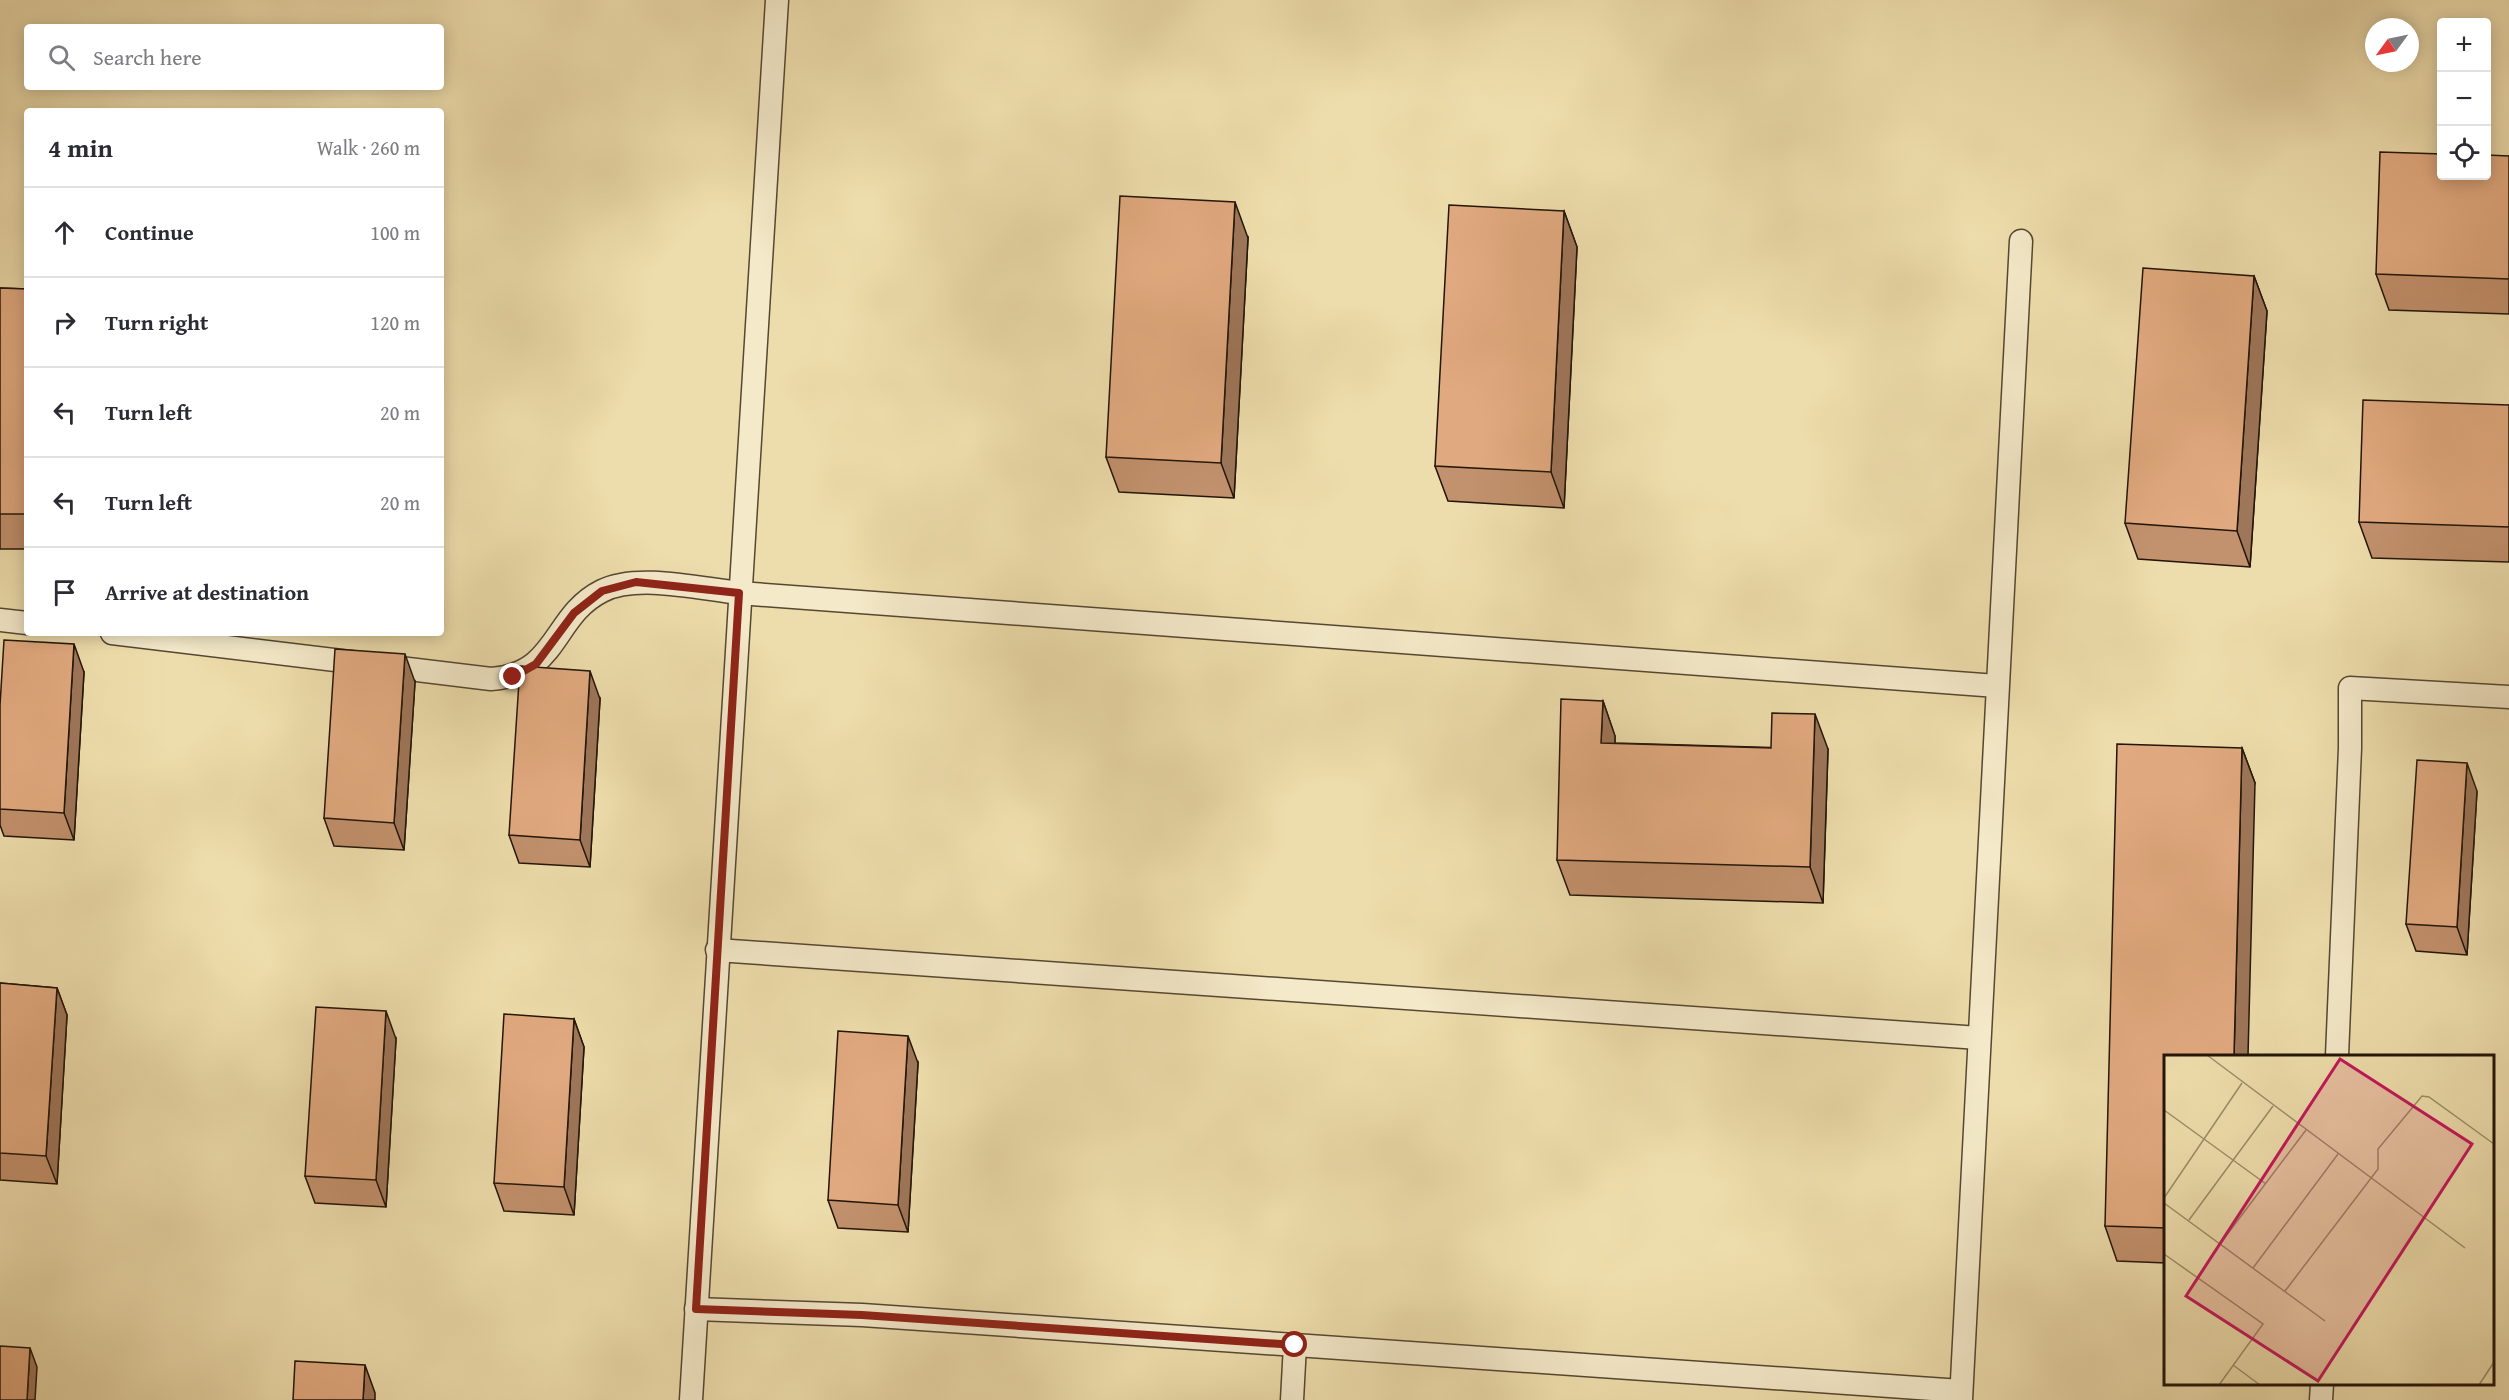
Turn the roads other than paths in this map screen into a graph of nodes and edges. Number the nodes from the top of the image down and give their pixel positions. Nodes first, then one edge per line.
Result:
1 (777, 0) edge
2 (2021, 241) dead end
3 (739, 593) junction
4 (0, 620) edge
5 (24, 623) edge
6 (137, 636) edge
7 (1997, 686) junction
8 (2509, 697) edge
9 (717, 950) junction
10 (1979, 1038) junction
11 (2337, 1055) edge
12 (696, 1309) junction
13 (1295, 1345) junction
14 (2322, 1385) edge
15 (1961, 1396) edge
16 (691, 1400) edge
17 (1292, 1400) edge
18 (2321, 1400) edge

1 - 3 lane
2 - 7 lane
3 - 6 lane
3 - 7 lane
3 - 9 lane
4 - 5 lane
7 - 10 lane
8 - 11 lane
9 - 10 lane
9 - 12 lane
10 - 15 lane
12 - 13 lane
12 - 16 lane
13 - 15 lane
13 - 17 lane
14 - 18 lane

